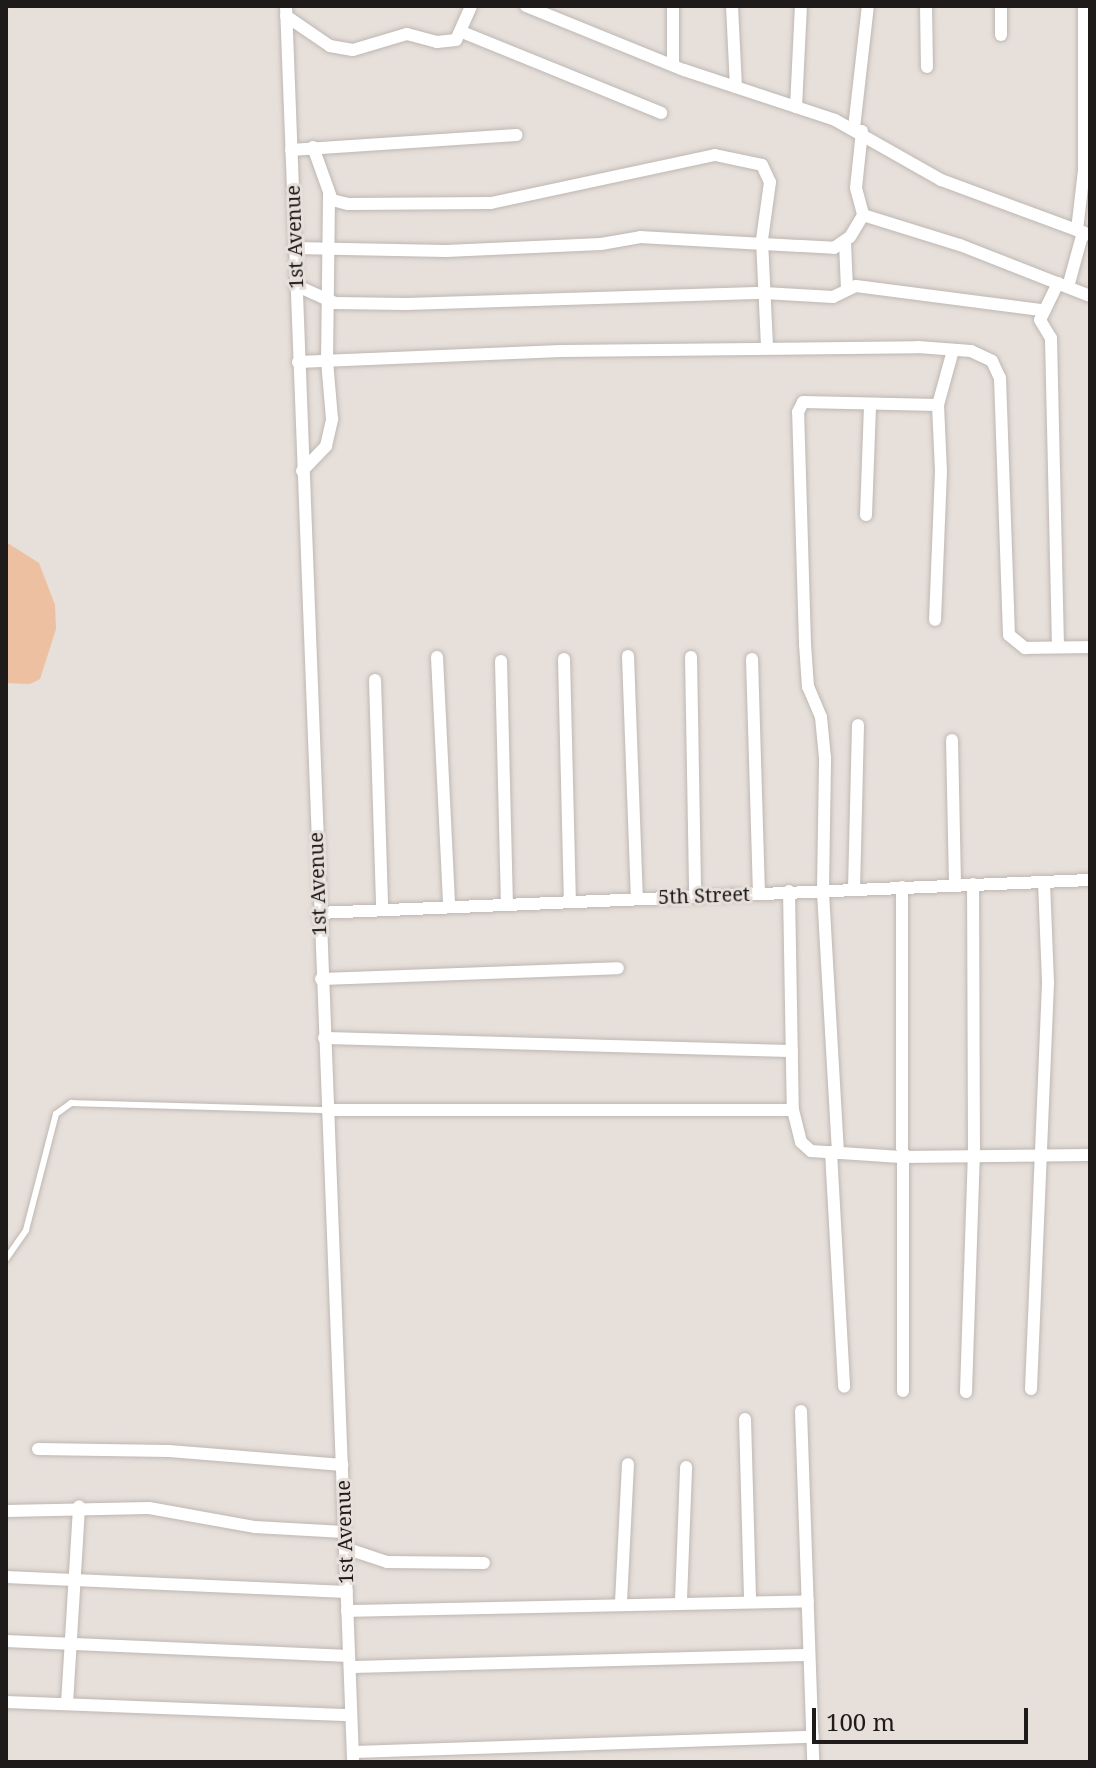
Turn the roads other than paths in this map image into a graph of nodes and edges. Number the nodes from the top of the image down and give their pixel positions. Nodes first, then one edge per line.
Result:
1 (471, 6) edge
2 (526, 6) edge
3 (673, 6) edge
4 (732, 6) edge
5 (801, 6) edge
6 (868, 6) edge
7 (926, 6) edge
8 (1001, 6) edge
9 (1084, 6) edge
10 (286, 11) edge
11 (462, 32) junction
12 (1001, 35) dead end
13 (673, 65) junction
14 (927, 67) dead end
15 (736, 87) junction
16 (796, 107) junction
17 (661, 113) dead end
18 (858, 129) junction
19 (517, 135) dead end
20 (313, 147) junction
21 (291, 150) junction
22 (329, 195) junction
23 (863, 215) junction
24 (1083, 233) edge
25 (762, 240) junction
26 (845, 242) junction
27 (294, 248) junction
28 (328, 250) junction
29 (295, 285) junction
30 (1063, 285) junction
31 (847, 289) junction
32 (764, 293) junction
33 (1090, 296) edge
34 (327, 298) junction
35 (1042, 310) junction
36 (767, 348) junction
37 (953, 350) junction
38 (327, 361) junction
39 (298, 362) junction
40 (870, 405) junction
41 (938, 405) junction
42 (302, 471) junction
43 (866, 515) dead end
44 (935, 620) dead end
45 (1058, 647) junction
46 (1090, 647) edge
47 (628, 656) dead end
48 (437, 657) dead end
49 (691, 657) dead end
50 (564, 659) dead end
51 (752, 659) dead end
52 (501, 661) dead end
53 (375, 680) dead end
54 (858, 725) dead end
55 (952, 740) dead end
56 (1090, 880) edge
57 (1044, 882) junction
58 (973, 884) junction
59 (955, 885) junction
60 (902, 887) junction
61 (854, 889) junction
62 (823, 890) junction
63 (789, 891) junction
64 (759, 892) junction
65 (695, 895) junction
66 (637, 897) junction
67 (570, 900) junction
68 (507, 903) junction
69 (449, 905) junction
70 (382, 908) junction
71 (318, 913) junction
72 (618, 968) dead end
73 (321, 979) junction
74 (324, 1038) junction
75 (792, 1051) junction
76 (327, 1110) junction
77 (793, 1110) junction
78 (834, 1152) junction
79 (1090, 1155) edge
80 (901, 1157) junction
81 (974, 1157) junction
82 (1044, 1157) junction
83 (6, 1259) edge
84 (844, 1387) dead end
85 (1031, 1389) dead end
86 (903, 1391) dead end
87 (966, 1392) dead end
88 (801, 1411) dead end
89 (745, 1419) dead end
90 (38, 1449) dead end
91 (628, 1464) dead end
92 (342, 1465) junction
93 (686, 1467) dead end
94 (79, 1506) junction
95 (6, 1511) edge
96 (344, 1532) junction
97 (345, 1548) junction
98 (484, 1563) dead end
99 (6, 1577) edge
100 (78, 1579) junction
101 (347, 1592) junction
102 (750, 1599) junction
103 (681, 1600) junction
104 (808, 1601) junction
105 (621, 1602) junction
106 (347, 1611) junction
107 (6, 1641) edge
108 (74, 1643) junction
109 (808, 1655) junction
110 (349, 1662) junction
111 (6, 1702) edge
112 (67, 1704) junction
113 (351, 1715) junction
114 (813, 1737) junction
115 (353, 1757) edge
116 (813, 1762) edge

1 - 11 street
2 - 13 street
3 - 13 street
4 - 15 street
5 - 16 street
6 - 18 street
7 - 14 street
8 - 12 street
9 - 24 street
10 - 11 street
10 - 21 street, 1st Avenue
11 - 17 street
13 - 15 street
15 - 16 street
16 - 18 street
18 - 23 street
18 - 24 street
19 - 20 street
20 - 21 street
20 - 22 street
21 - 27 street, 1st Avenue
22 - 25 street
22 - 28 street
23 - 26 street
23 - 30 street
24 - 30 street
25 - 26 street
25 - 28 street
25 - 32 street
26 - 31 street
27 - 28 street
27 - 29 street, 1st Avenue
28 - 34 street
29 - 34 street
29 - 39 street, 1st Avenue
30 - 33 street
30 - 35 street
31 - 32 street
31 - 35 street
32 - 34 street
32 - 36 street
34 - 38 street
35 - 45 street
36 - 37 street
36 - 38 street
37 - 41 street
37 - 45 street
38 - 39 street
38 - 42 street
39 - 42 street, 1st Avenue
40 - 41 street
40 - 43 street
40 - 62 street
41 - 44 street
42 - 71 street, 1st Avenue
45 - 46 street
47 - 66 street
48 - 69 street
49 - 65 street
50 - 67 street
51 - 64 street
52 - 68 street
53 - 70 street
54 - 61 street
55 - 59 street
56 - 57 street, 5th Street
57 - 58 street, 5th Street
57 - 82 street
58 - 59 street, 5th Street
58 - 81 street
59 - 60 street, 5th Street
60 - 61 street, 5th Street
60 - 80 street
61 - 62 street, 5th Street
62 - 63 street, 5th Street
62 - 78 street
63 - 64 street, 5th Street
63 - 75 street
64 - 65 street, 5th Street
65 - 66 street, 5th Street
66 - 67 street, 5th Street
67 - 68 street, 5th Street
68 - 69 street, 5th Street
69 - 70 street, 5th Street
70 - 71 street, 5th Street
71 - 73 street, 1st Avenue
72 - 73 street
73 - 74 street, 1st Avenue
74 - 75 street
74 - 76 street, 1st Avenue
75 - 77 street
76 - 77 street
76 - 83 lane
76 - 92 street, 1st Avenue
77 - 78 street
78 - 80 street
78 - 84 street
79 - 82 street
80 - 81 street
80 - 86 street
81 - 82 street
81 - 87 street
82 - 85 street
88 - 104 street
89 - 102 street
90 - 92 street
91 - 105 street
92 - 96 street, 1st Avenue
93 - 103 street
94 - 95 street
94 - 96 street
94 - 100 street
96 - 97 street, 1st Avenue
97 - 98 street
97 - 101 street, 1st Avenue
99 - 100 street
100 - 101 street
100 - 108 street
101 - 106 street, 1st Avenue
102 - 103 street
102 - 104 street
103 - 105 street
104 - 109 street
105 - 106 street
106 - 110 street, 1st Avenue
107 - 108 street
108 - 110 street
108 - 112 street
109 - 110 street
109 - 114 street
110 - 113 street, 1st Avenue
111 - 112 street
112 - 113 street
113 - 115 street, 1st Avenue
114 - 115 street
114 - 116 street

